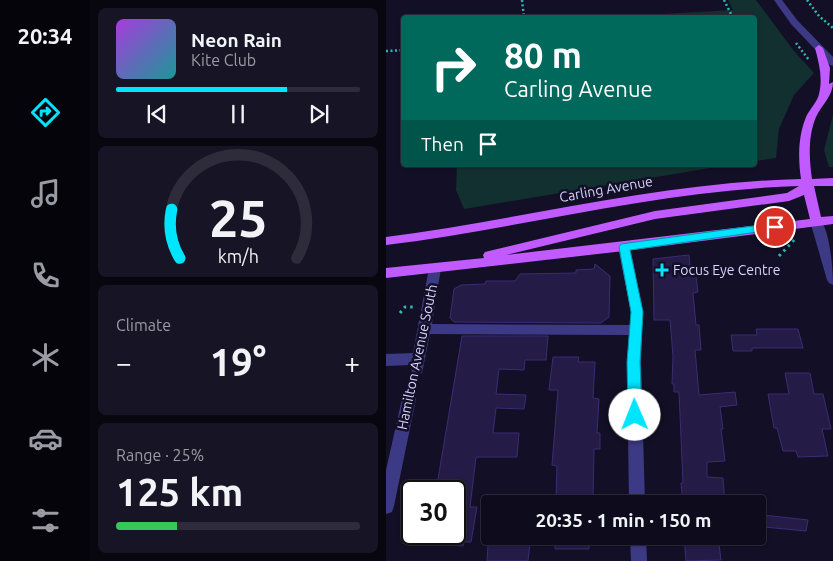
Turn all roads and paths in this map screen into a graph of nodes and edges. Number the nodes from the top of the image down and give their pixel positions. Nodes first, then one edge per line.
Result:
1 (522, 0) edge
2 (724, 0) edge
3 (778, 0) edge
4 (807, 0) edge
5 (524, 15) edge
6 (731, 15) edge
7 (833, 28) edge
8 (819, 48) junction
9 (401, 50) edge
10 (386, 51) edge
11 (833, 63) edge
12 (833, 86) edge
13 (824, 95) junction
14 (833, 182) edge
15 (807, 183) junction
16 (833, 213) edge
17 (833, 220) edge
18 (816, 221) junction
19 (796, 238) dead end
20 (386, 241) edge
21 (624, 247) junction
22 (779, 256) dead end
23 (435, 268) junction
24 (386, 273) edge
25 (833, 280) edge
26 (414, 307) dead end
27 (400, 313) dead end
28 (637, 322) junction
29 (424, 329) junction
30 (386, 360) edge
31 (410, 399) dead end
32 (637, 495) edge
33 (386, 506) edge
34 (638, 545) edge
35 (639, 561) edge

1 - 5 path
2 - 6 path
3 - 8 street
4 - 7 path
8 - 11 street
8 - 13 main road
9 - 10 path
12 - 13 main road
13 - 15 main road
14 - 15 main road, Carling Avenue
15 - 18 main road
15 - 20 main road, Carling Avenue
15 - 23 main road
16 - 18 main road
17 - 18 main road
18 - 21 main road
18 - 25 street
19 - 22 path
21 - 23 main road
21 - 28 street
23 - 24 main road
23 - 29 street, Hamilton Avenue South
26 - 27 path
28 - 29 street
28 - 32 street
29 - 30 street, Hamilton Avenue South
31 - 33 street, Hamilton Avenue South
34 - 35 street

